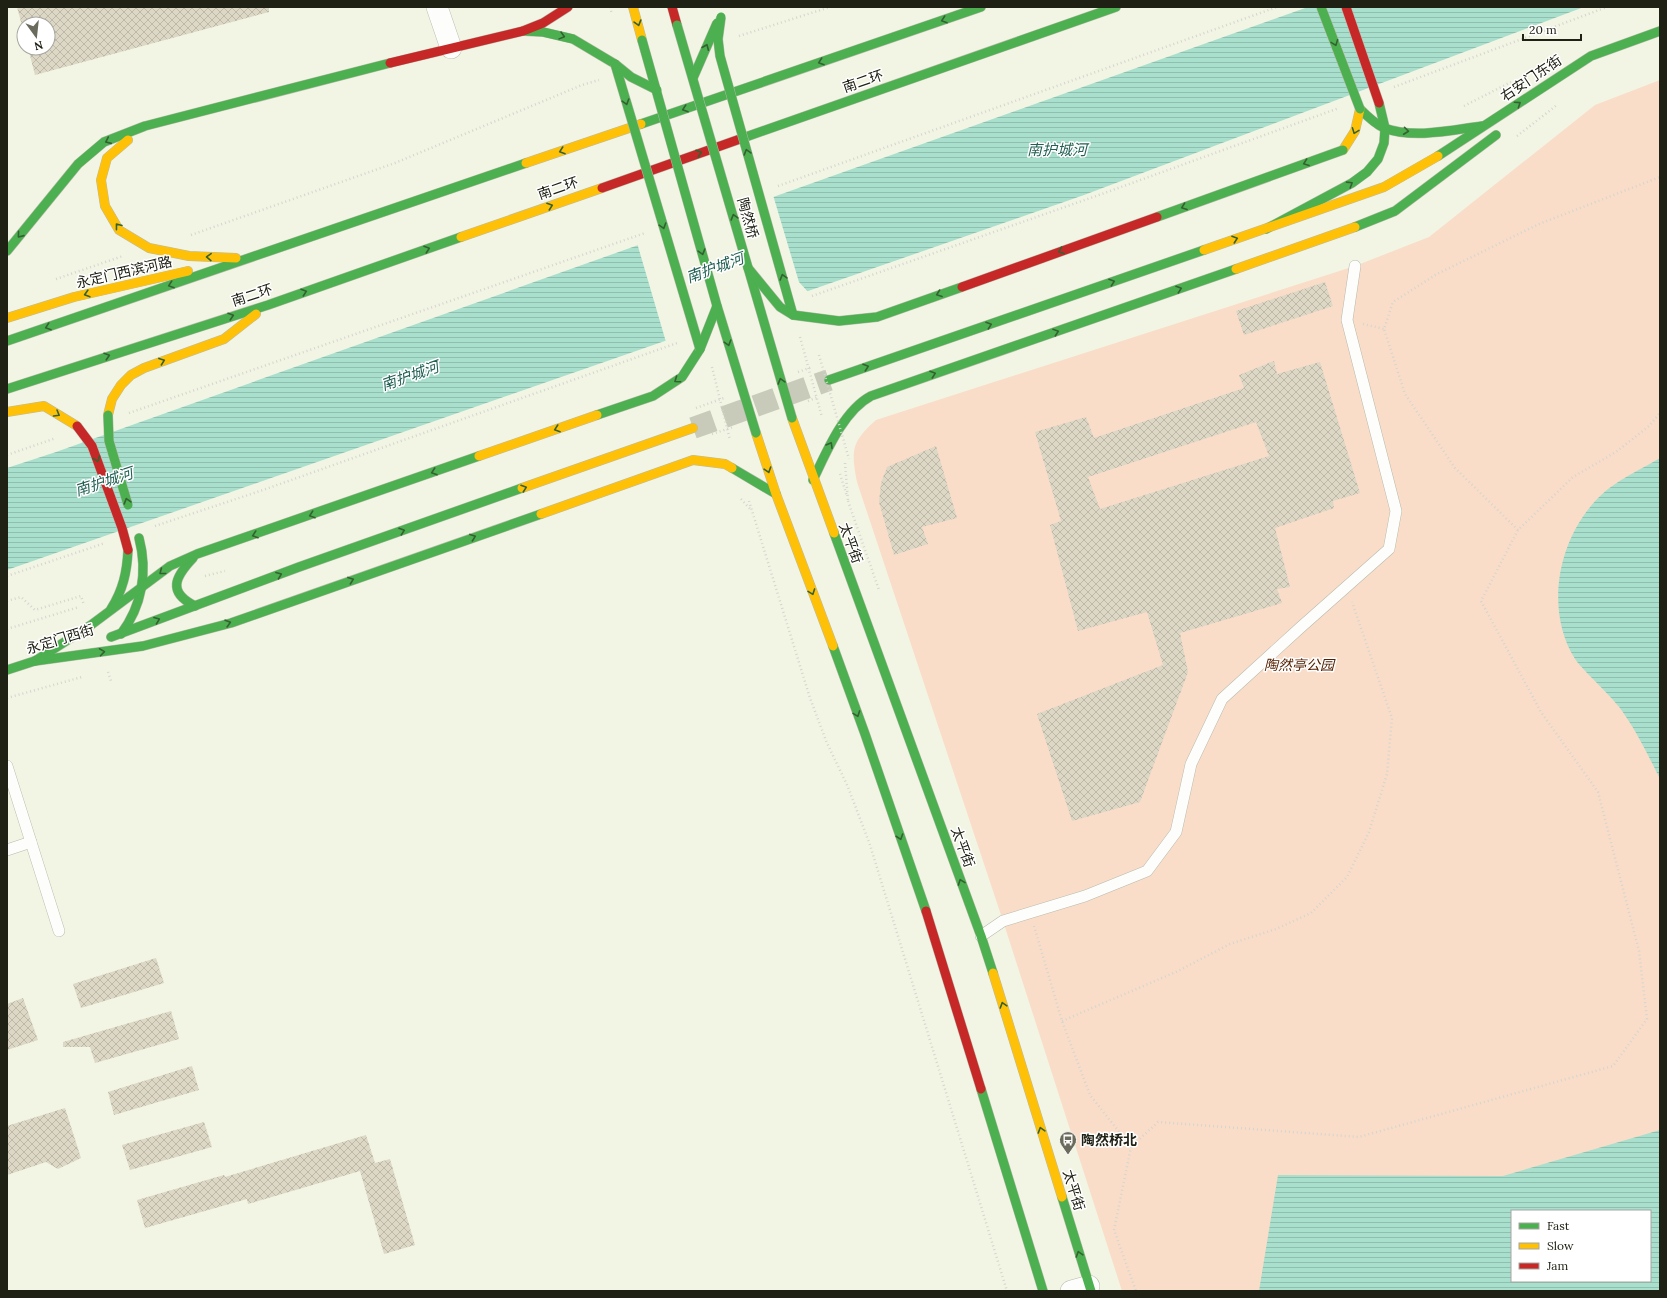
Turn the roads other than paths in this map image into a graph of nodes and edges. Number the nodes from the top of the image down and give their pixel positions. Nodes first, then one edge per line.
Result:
1 (437, 7) edge
2 (568, 7) edge
3 (633, 7) edge
4 (672, 7) edge
5 (726, 7) edge
6 (981, 7) edge
7 (1116, 7) edge
8 (1321, 7) edge
9 (1346, 7) edge
10 (721, 17) junction
11 (523, 31) junction
12 (1660, 31) edge
13 (451, 48) junction
14 (614, 64) junction
15 (693, 78) junction
16 (1555, 79) junction
17 (657, 90) junction
18 (1360, 109) junction
19 (1525, 112) dead end
20 (144, 126) junction
21 (1485, 126) junction
22 (1385, 128) junction
23 (1500, 132) dead end
24 (1266, 229) junction
25 (7, 251) edge
26 (248, 258) junction
27 (1355, 266) dead end
28 (748, 268) junction
29 (268, 305) junction
30 (717, 306) junction
31 (793, 314) junction
32 (7, 318) edge
33 (7, 341) edge
34 (700, 349) junction
35 (830, 380) tunnel mouth
36 (7, 389) edge
37 (7, 412) edge
38 (792, 418) joint
39 (693, 428) tunnel mouth
40 (813, 480) junction
41 (776, 494) junction
42 (130, 512) dead end
43 (142, 541) dead end
44 (197, 554) junction
45 (172, 556) dead end
46 (141, 589) junction
47 (195, 606) junction
48 (108, 613) junction
49 (121, 634) junction
50 (103, 640) dead end
51 (90, 644) dead end
52 (35, 661) junction
53 (7, 670) edge
54 (7, 766) edge
55 (31, 842) junction
56 (7, 850) edge
57 (59, 931) dead end
58 (981, 936) junction
59 (1084, 1289) edge
60 (1043, 1291) edge

1 - 13 street
2 - 11 main road
3 -> 17 main road, bridge
4 - 15 main road, 陶然桥, bridge
5 - 10 main road
6 -> 26 main road
29 -> 7 main road, 南二环
8 -> 18 main road, bridge
9 - 22 main road, bridge
15 -> 10 main road, bridge
31 -> 10 main road, bridge
11 - 13 main road
11 -> 14 main road
12 - 16 main road, 右安门东街
13 - 20 main road
14 - 17 main road, bridge
14 -> 34 main road, bridge
28 -> 15 main road, 陶然桥, bridge
16 - 19 main road
21 -> 16 main road, 右安门东街
17 -> 30 main road, bridge
18 - 22 main road
18 -> 31 main road, bridge
20 -> 25 main road
26 -> 20 main road
22 -> 21 main road
21 - 24 main road, 右安门东街
24 -> 22 main road
40 -> 23 main road
35 -> 24 main road
26 -> 32 main road, 永定门西滨河路
26 -> 33 main road
27 - 58 lane
28 - 31 main road, bridge
38 -> 28 main road, 陶然桥, bridge
36 -> 29 main road, 南二环
42 -> 29 main road, bridge
30 - 34 main road, bridge
30 -> 41 main road, bridge
34 -> 44 main road
37 -> 48 main road, bridge
38 - 40 main road, 太平街
47 -> 39 main road, 永定门西街
58 -> 40 main road, 太平街
52 -> 41 main road
41 -> 60 main road
43 - 46 main road
44 - 45 main road
44 -> 46 main road
44 - 47 main road
46 - 48 main road
46 - 49 main road
49 -> 47 main road, 永定门西街
48 - 52 main road
49 - 50 main road, 永定门西街
51 - 52 main road, 永定门西街
52 - 53 main road, 永定门西街
54 - 55 lane
55 - 56 lane
55 - 57 lane
59 -> 58 main road, 太平街

